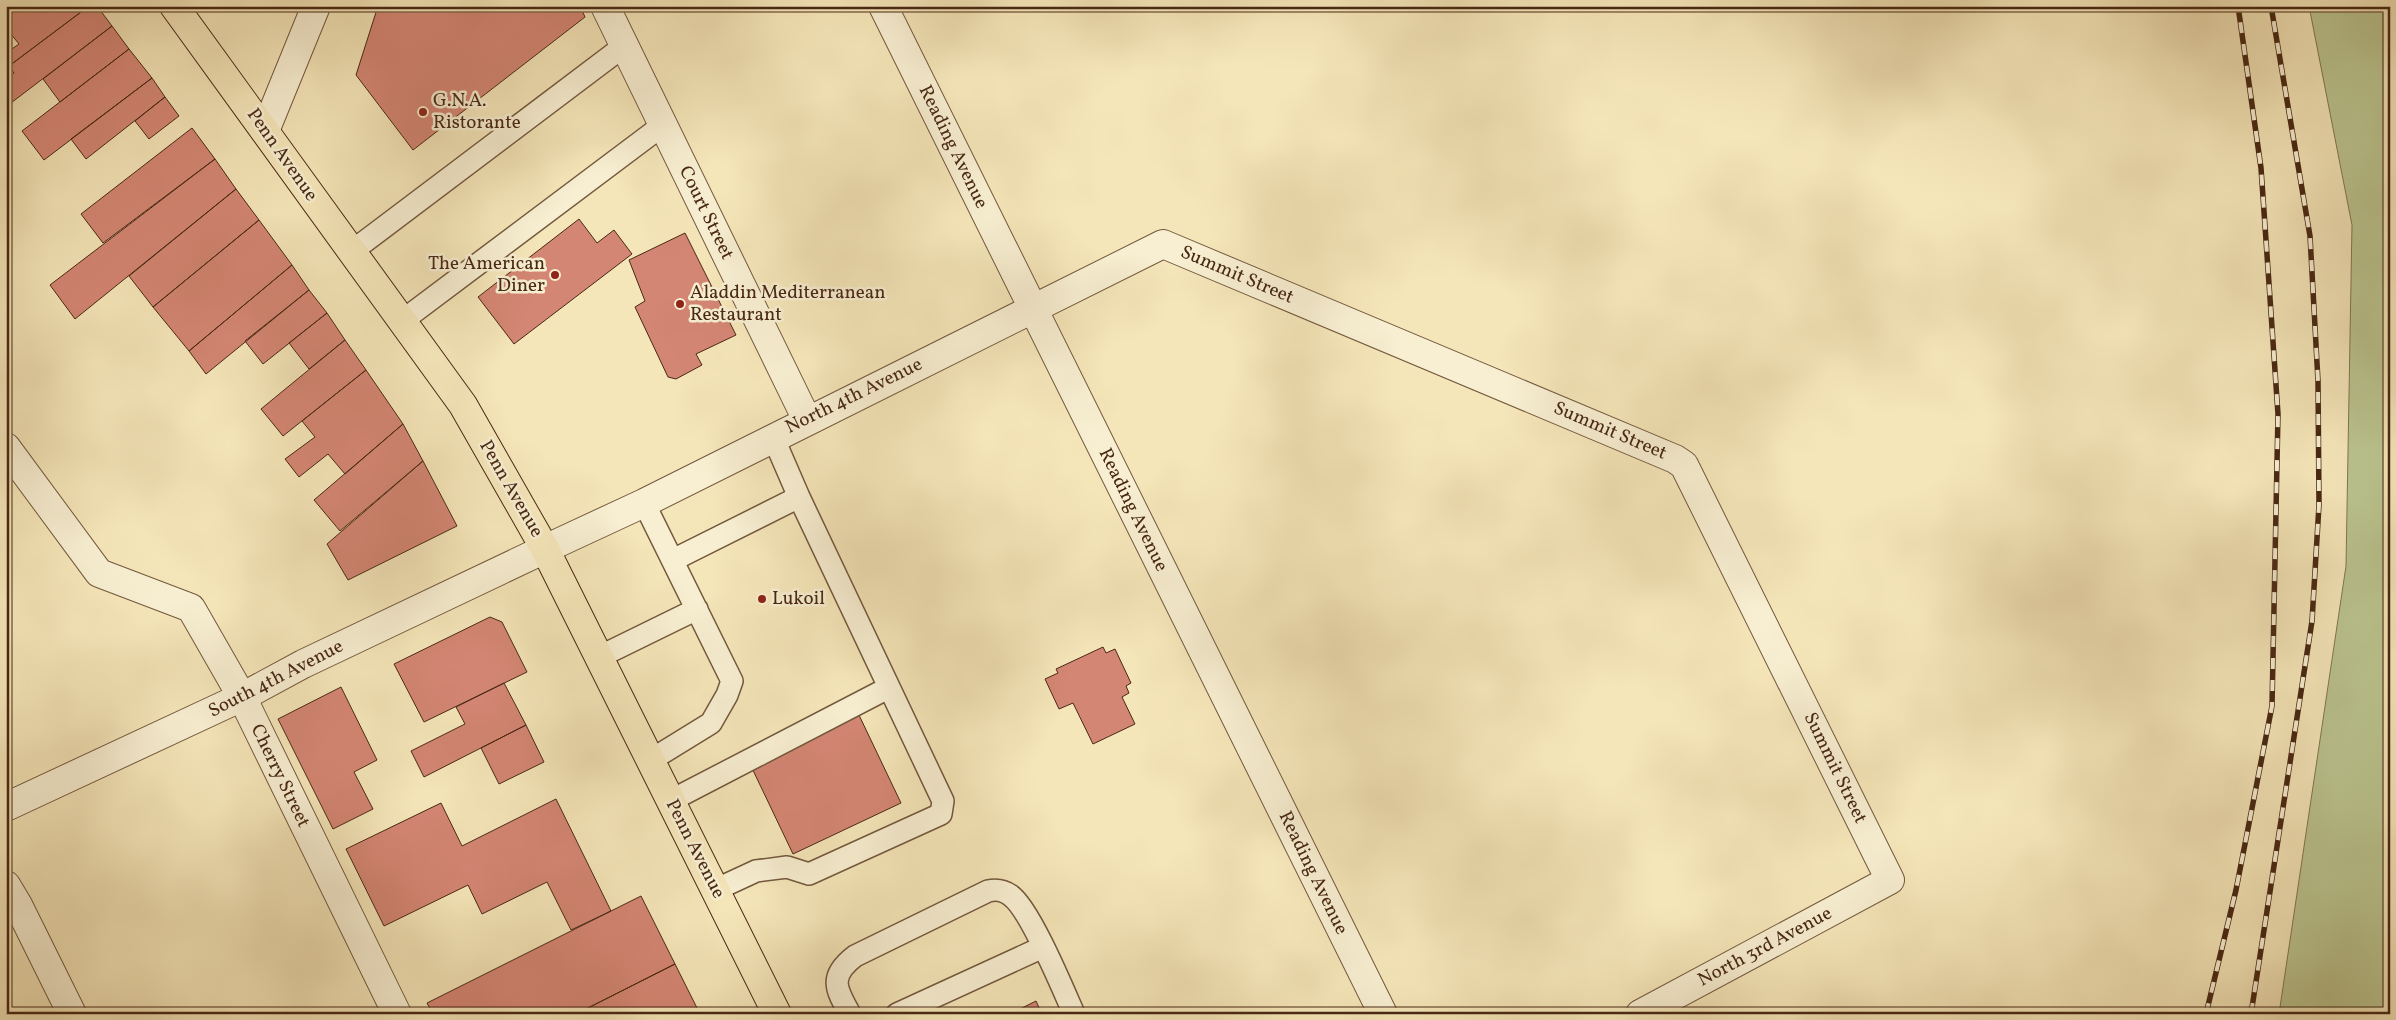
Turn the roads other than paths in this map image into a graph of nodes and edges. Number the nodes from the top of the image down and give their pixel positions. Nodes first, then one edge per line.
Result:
1 (174, 6) edge
2 (316, 6) edge
3 (604, 6) edge
4 (883, 6) edge
5 (624, 46) junction
6 (663, 125) junction
7 (265, 132) junction
8 (1163, 244) joint
9 (351, 252) junction
10 (1032, 307) junction
11 (402, 321) junction
12 (807, 420) junction
13 (772, 437) junction
14 (6, 447) edge
15 (799, 497) junction
16 (644, 503) junction
17 (545, 549) junction
18 (673, 560) junction
19 (697, 608) junction
20 (600, 657) junction
21 (888, 688) junction
22 (242, 697) junction
23 (650, 760) junction
24 (670, 801) junction
25 (6, 807) edge
26 (1890, 880) joint
27 (6, 885) edge
28 (715, 890) junction
29 (1043, 947) junction
30 (72, 1014) edge
31 (397, 1014) edge
32 (777, 1014) edge
33 (850, 1014) edge
34 (897, 1014) edge
35 (1074, 1014) edge
36 (1383, 1014) edge
37 (1640, 1014) edge

1 - 7 main road, Penn Avenue
2 - 7 street
3 - 5 street, Court Street
4 - 10 street, Reading Avenue
5 - 6 street, Court Street
5 - 9 lane
6 - 11 lane
6 - 12 street, Court Street
7 - 9 main road, Penn Avenue
8 - 10 street, North 4th Avenue
8 - 26 street, Summit Street
9 - 11 main road, Penn Avenue
10 - 12 street, North 4th Avenue
10 - 36 street, Reading Avenue
11 - 17 main road, Penn Avenue
12 - 13 street, North 4th Avenue
13 - 15 lane
13 - 16 street, North 4th Avenue
14 - 22 street, Cherry Street
15 - 18 lane
15 - 21 lane
16 - 17 street, North 4th Avenue
16 - 18 lane
17 - 20 main road, Penn Avenue
17 - 22 street, South 4th Avenue
18 - 19 lane
19 - 20 lane
19 - 23 lane
20 - 23 main road, Penn Avenue
21 - 24 lane
21 - 28 lane
22 - 25 street, South 4th Avenue
22 - 31 street, Cherry Street
23 - 24 main road, Penn Avenue
24 - 28 main road, Penn Avenue
26 - 37 street, North 3rd Avenue
27 - 30 street
28 - 32 main road, Penn Avenue
29 - 33 lane
29 - 34 lane
29 - 35 lane

